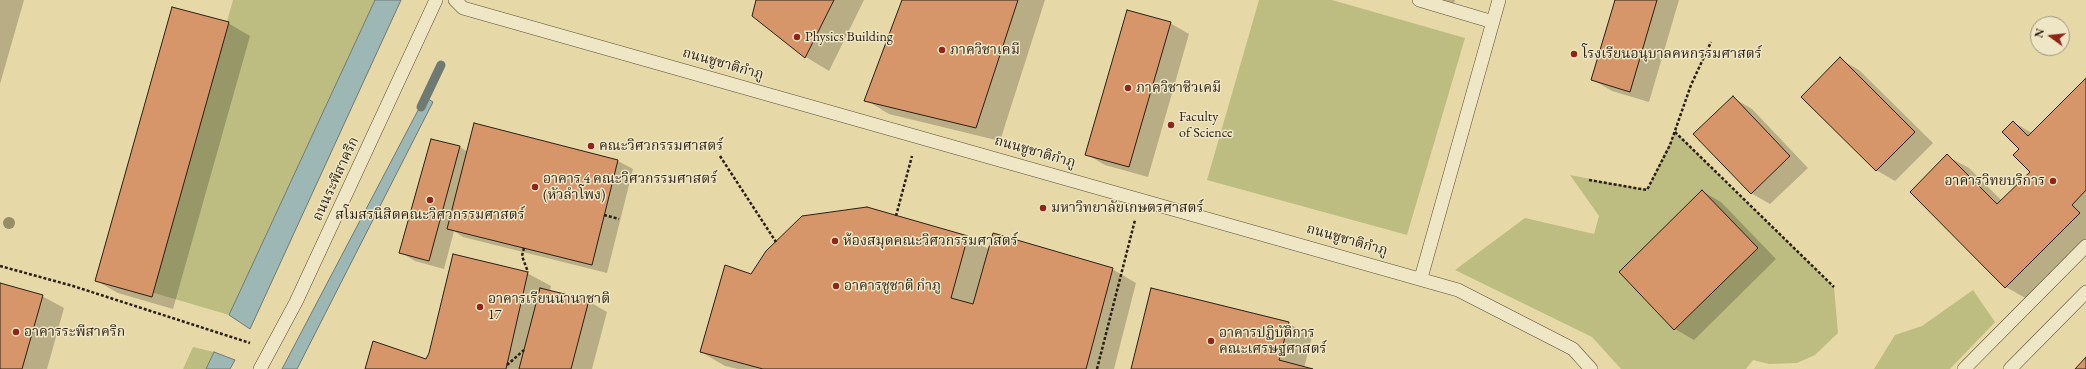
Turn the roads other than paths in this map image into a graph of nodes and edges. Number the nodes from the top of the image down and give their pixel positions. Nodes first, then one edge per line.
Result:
1 (436, 0) edge
2 (455, 0) edge
3 (1419, 0) edge
4 (1499, 0) edge
5 (1493, 22) junction
6 (2086, 246) edge
7 (1420, 278) junction
8 (2086, 292) edge
9 (260, 369) edge
10 (1591, 369) edge
11 (1964, 369) edge
12 (2010, 369) edge

1 - 9 lane, ถนนระพีสาคริก
2 - 7 lane, ถนนชูชาติกำภู
3 - 5 lane
4 - 5 lane
5 - 7 lane
6 - 11 lane
7 - 10 lane, ถนนชูชาติกำภู
8 - 12 lane

